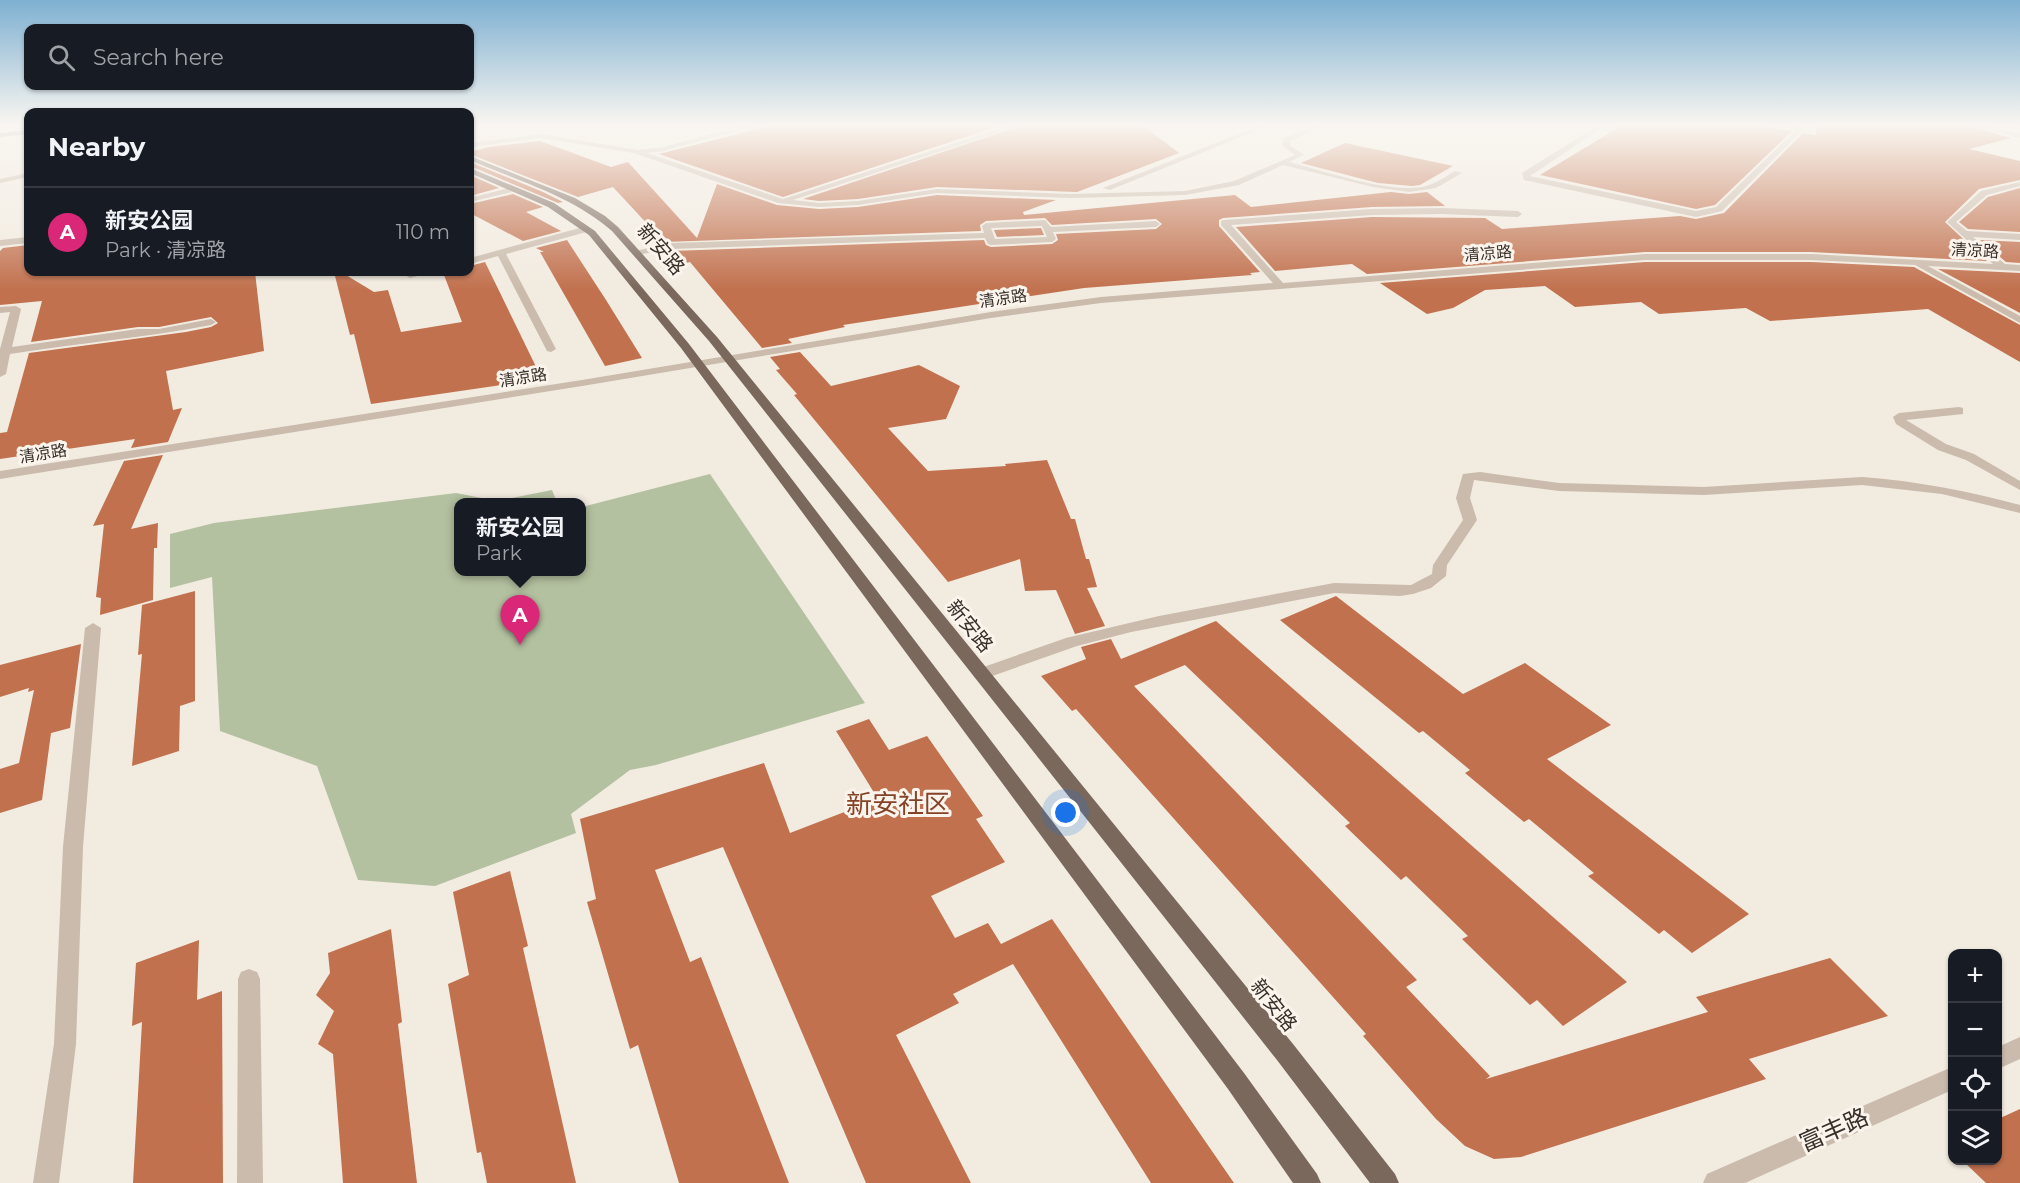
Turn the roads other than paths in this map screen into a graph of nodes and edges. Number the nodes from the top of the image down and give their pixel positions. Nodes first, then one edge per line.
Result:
1 (491, 179) edge
2 (519, 179) edge
3 (717, 179) edge
4 (849, 179) edge
5 (1129, 179) edge
6 (1242, 179) edge
7 (1353, 179) edge
8 (1447, 179) edge
9 (1533, 179) edge
10 (1749, 179) edge
11 (2020, 184) edge
12 (1107, 188) dead end
13 (513, 189) junction
14 (474, 199) edge
15 (781, 201) junction
16 (1518, 214) dead end
17 (1156, 224) dead end
18 (587, 229) junction
19 (1048, 230) junction
20 (1965, 234) junction
21 (989, 235) junction
22 (2020, 237) edge
23 (24, 240) edge
24 (0, 243) edge
25 (636, 252) junction
26 (501, 253) junction
27 (474, 260) edge
28 (1913, 262) junction
29 (2002, 267) junction
30 (2020, 268) edge
31 (1280, 285) junction
32 (0, 310) edge
33 (2020, 320) edge
34 (211, 322) dead end
35 (551, 349) dead end
36 (3, 351) edge
37 (729, 360) junction
38 (699, 364) junction
39 (0, 374) edge
40 (1959, 411) dead end
41 (0, 475) edge
42 (2020, 486) edge
43 (2020, 508) edge
44 (93, 628) dead end
45 (981, 674) junction
46 (249, 980) dead end
47 (2020, 1048) edge
48 (2000, 1057) edge
49 (1948, 1080) edge
50 (46, 1183) edge
51 (250, 1183) edge
52 (1308, 1183) edge
53 (1386, 1183) edge
54 (1716, 1183) edge

1 - 13 main road
2 - 25 main road, 新安路
3 - 15 street
4 - 15 street
5 - 12 street
6 - 15 street
7 - 8 street
9 - 10 street
11 - 20 street
13 - 14 street
13 - 18 main road
16 - 31 street
17 - 19 street
18 - 26 street
18 - 38 main road
19 - 21 street
19 - 21 street
20 - 22 street
20 - 29 street
21 - 25 street
23 - 24 street
25 - 37 main road, 新安路
26 - 27 street
26 - 35 street
28 - 29 street, 清凉路
28 - 31 street, 清凉路
28 - 33 street
29 - 30 street, 清凉路
31 - 37 street, 清凉路
32 - 36 street
34 - 36 street
36 - 39 street
37 - 38 street, 清凉路
37 - 45 main road, 新安路
38 - 41 street, 清凉路
38 - 52 main road
40 - 42 street
43 - 45 street
44 - 50 street
45 - 53 main road, 新安路
46 - 51 street
47 - 48 street
49 - 54 street, 富丰路

